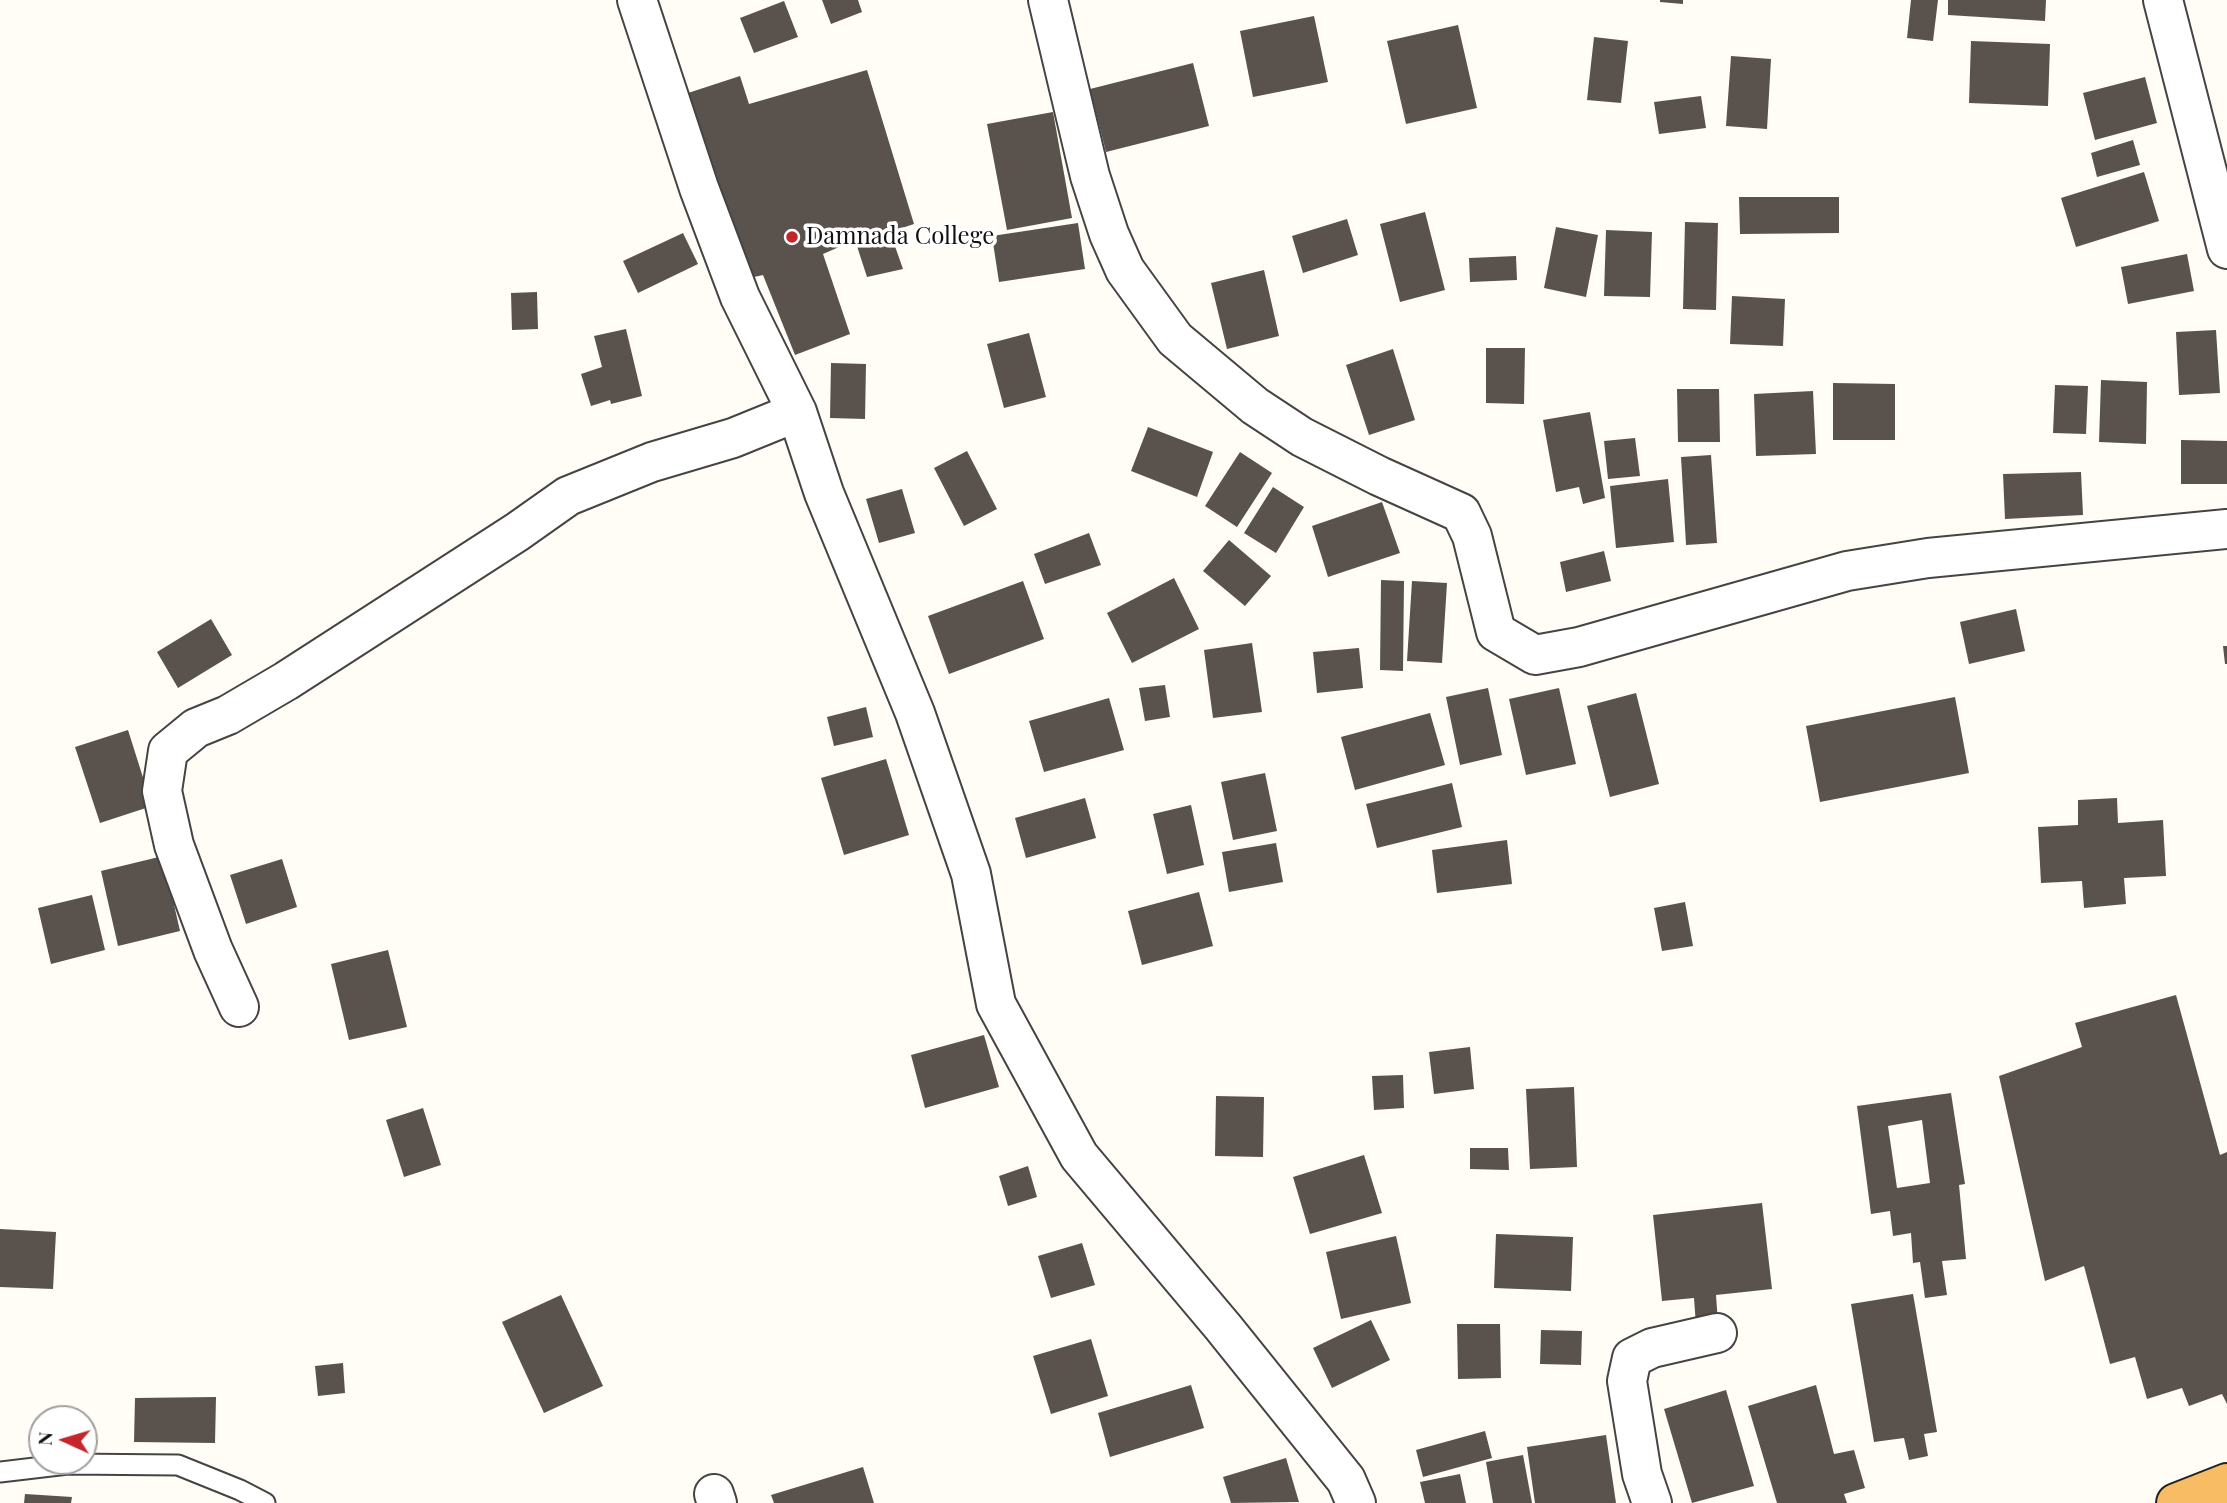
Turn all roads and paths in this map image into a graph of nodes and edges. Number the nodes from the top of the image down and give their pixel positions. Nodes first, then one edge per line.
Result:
1 (637, 0) edge
2 (1048, 0) edge
3 (2163, 0) edge
4 (2227, 249) edge
5 (797, 412) junction
6 (2227, 529) edge
7 (239, 1007) dead end
8 (1717, 1332) dead end
9 (0, 1472) edge
10 (2227, 1483) edge
11 (265, 1503) edge
12 (1356, 1503) edge
13 (1652, 1503) edge
14 (2176, 1503) edge

1 - 5 street
2 - 6 street
3 - 4 street
5 - 7 street
5 - 12 street
8 - 13 street
9 - 11 lane
10 - 14 highway

